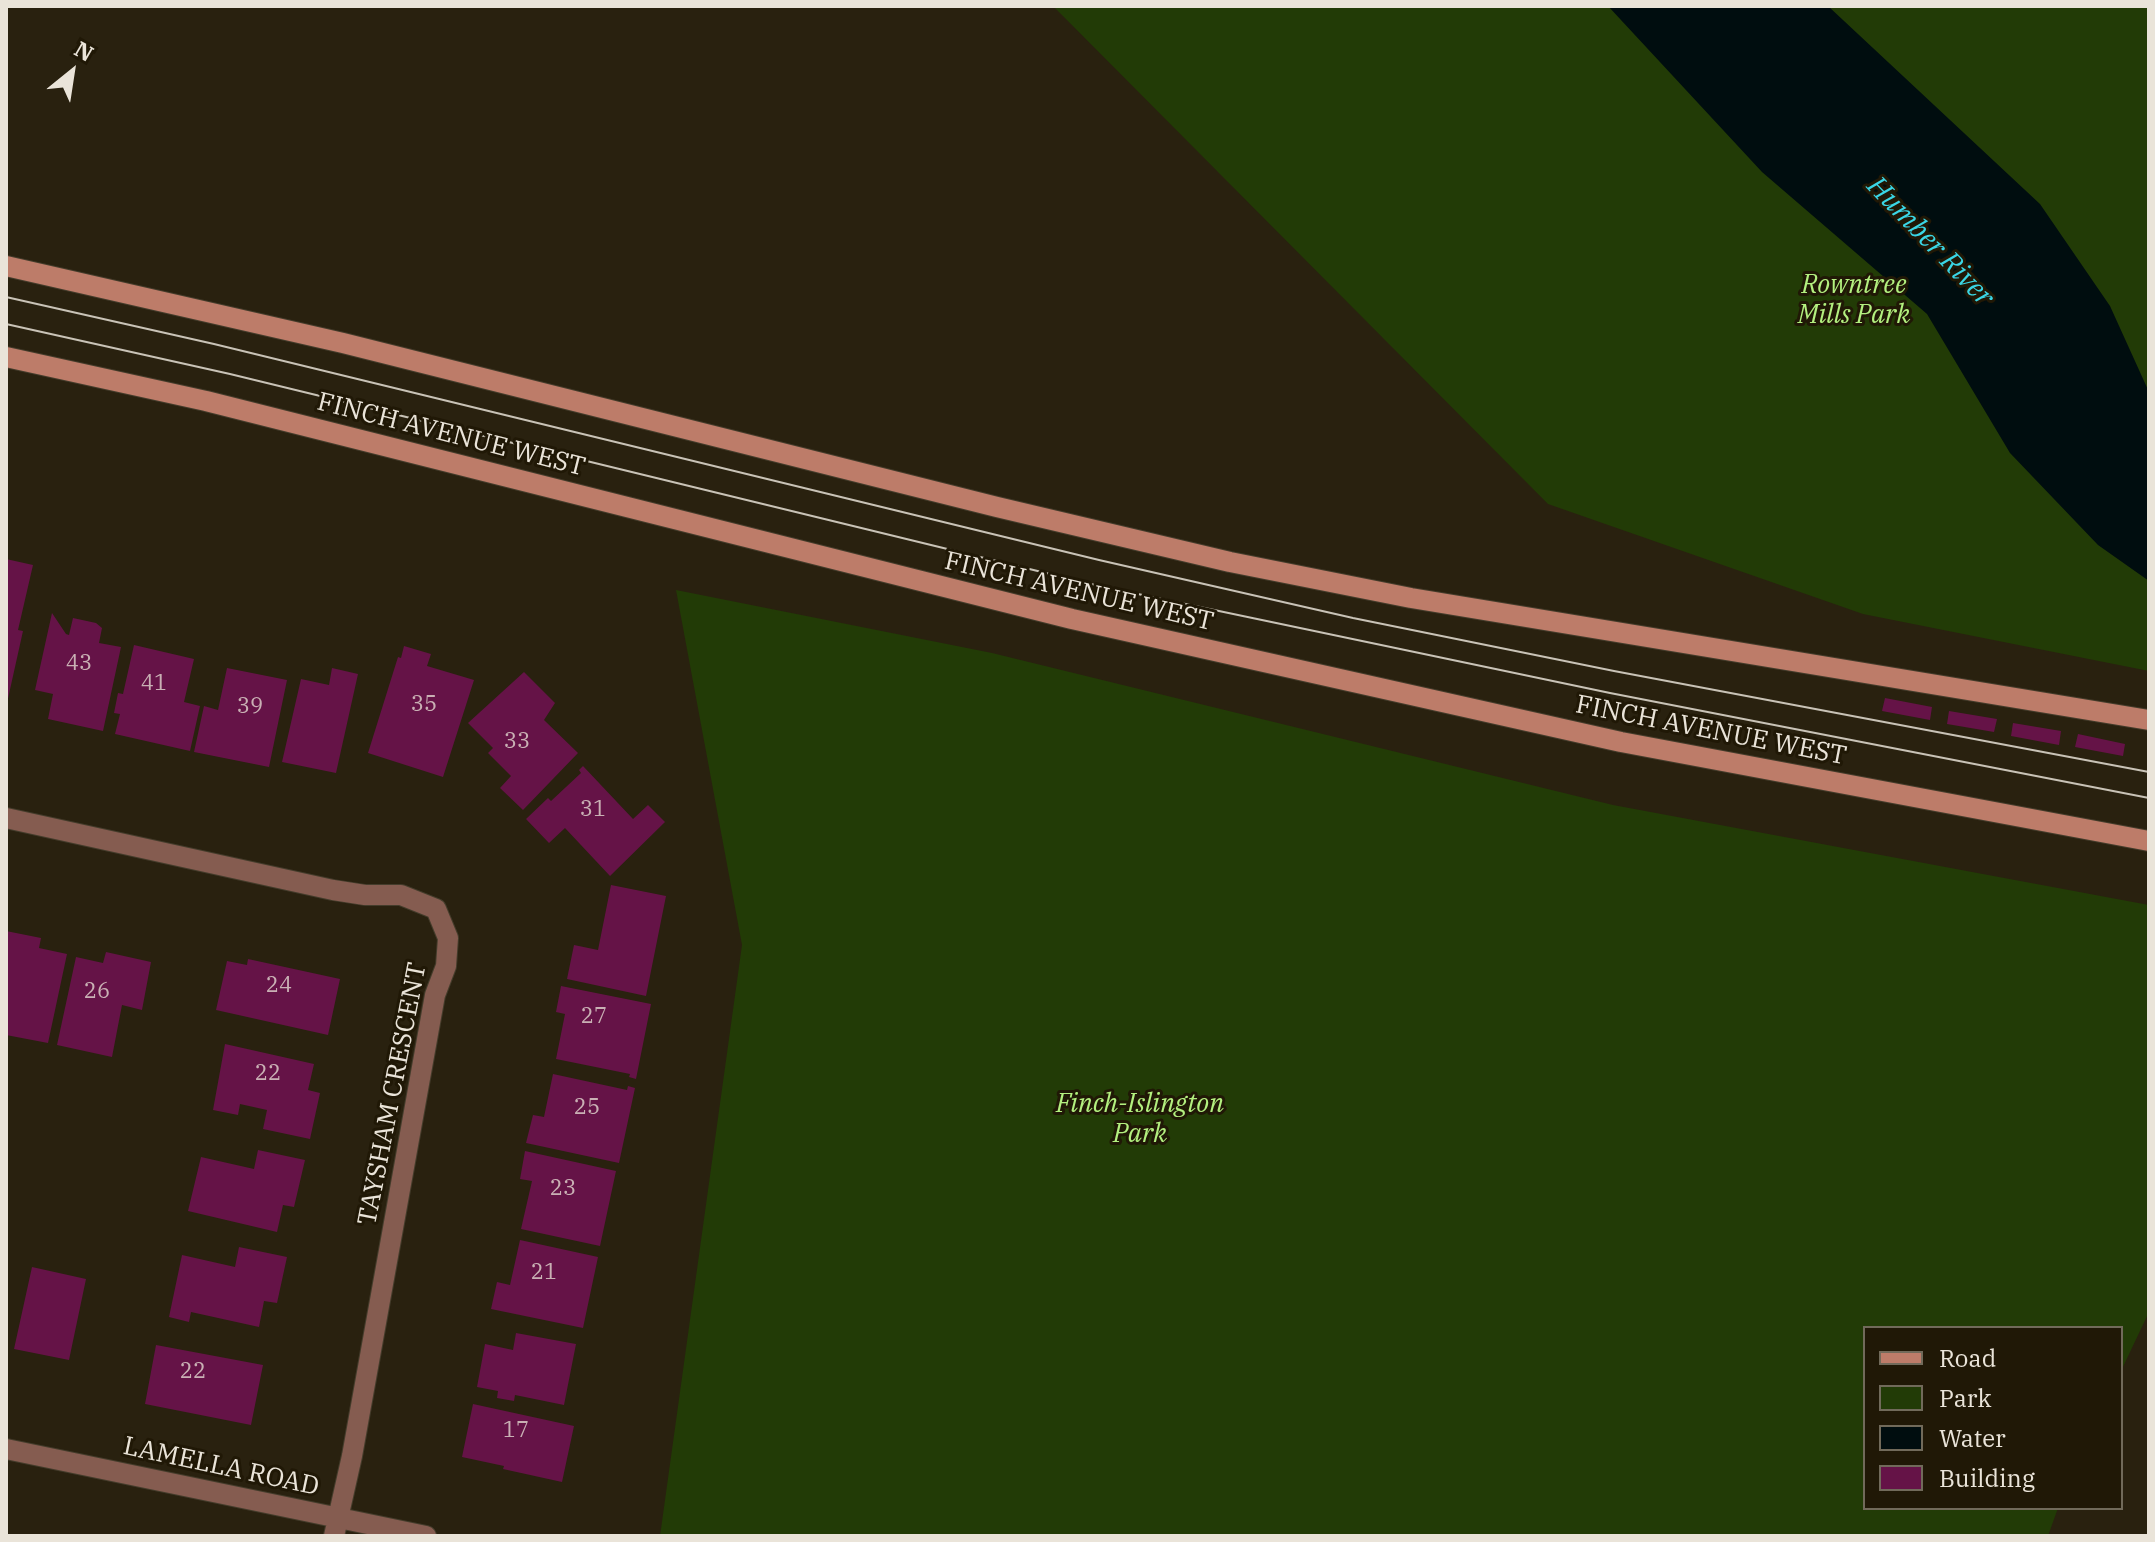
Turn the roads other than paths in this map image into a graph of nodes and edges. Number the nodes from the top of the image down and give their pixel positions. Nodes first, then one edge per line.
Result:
1 (6, 266) edge
2 (6, 357) edge
3 (2149, 720) edge
4 (6, 818) edge
5 (2149, 841) edge
6 (6, 1449) edge
7 (336, 1527) edge
8 (426, 1536) edge

1 - 3 main road
2 - 5 main road, FINCH AVENUE WEST
4 - 7 street, TAYSHAM CRESCENT
6 - 7 street, LAMELLA ROAD
7 - 8 street, LAMELLA ROAD

